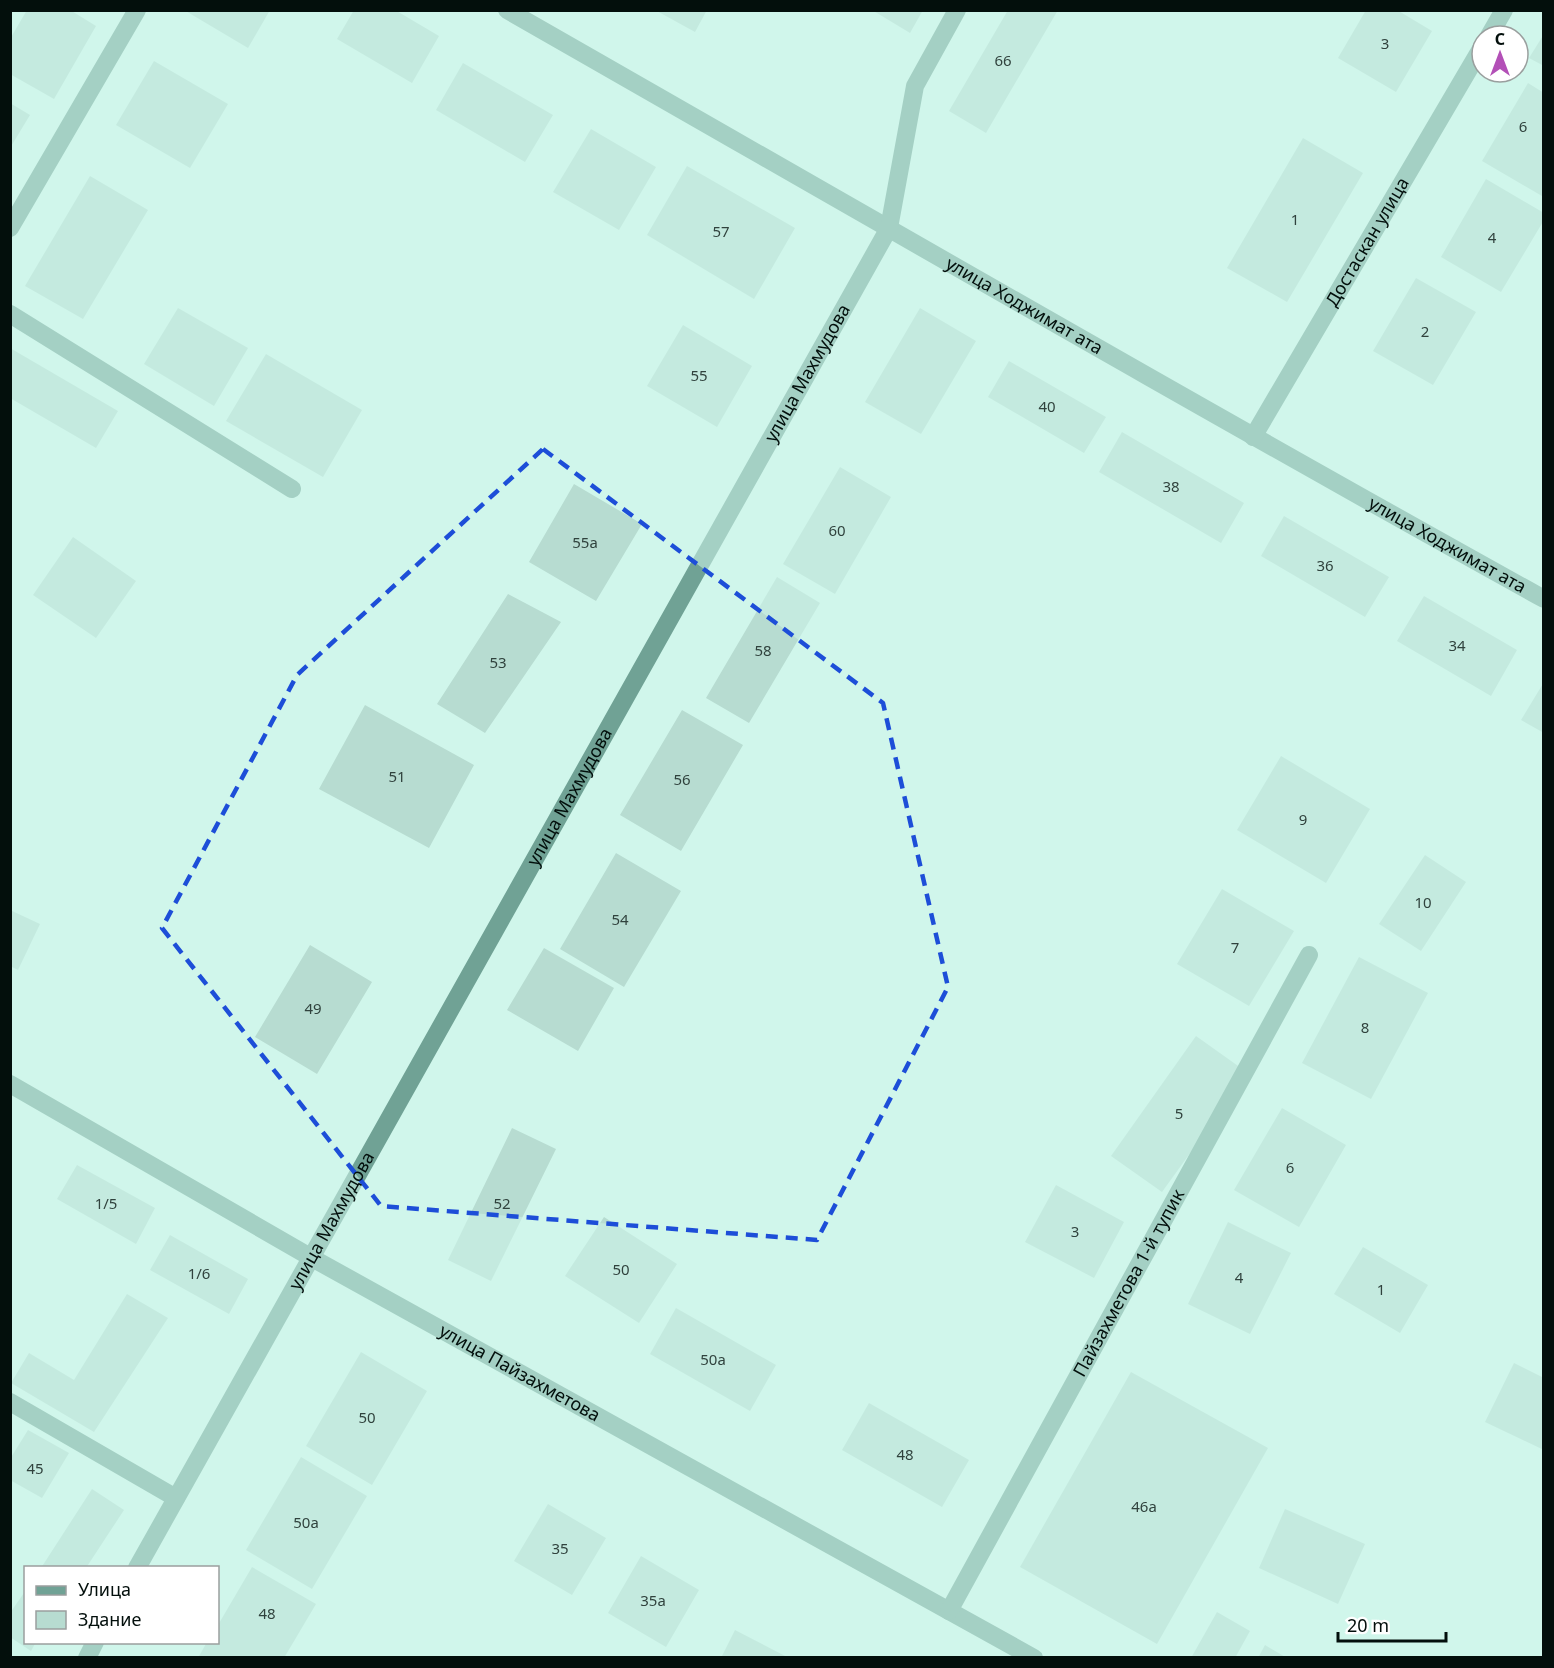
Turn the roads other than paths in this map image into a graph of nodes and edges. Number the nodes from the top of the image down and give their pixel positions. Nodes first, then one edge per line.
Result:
1 (137, 10) edge
2 (507, 10) edge
3 (957, 10) edge
4 (1504, 10) edge
5 (1496, 24) edge
6 (1470, 67) edge
7 (10, 228) edge
8 (889, 228) junction
9 (10, 314) edge
10 (1253, 437) junction
11 (292, 489) dead end
12 (1544, 600) edge
13 (1309, 955) dead end
14 (10, 1084) edge
15 (312, 1258) junction
16 (10, 1402) edge
17 (176, 1498) junction
18 (138, 1566) edge
19 (949, 1611) junction
20 (94, 1644) edge
21 (87, 1658) edge
22 (1034, 1658) edge

1 - 7 street
2 - 8 street, улица Ходжимат ата
3 - 8 street, улица Махмудова
4 - 5 street
6 - 10 street, Достаскан улица
8 - 10 street, улица Ходжимат ата
8 - 15 street, улица Махмудова
9 - 11 street
10 - 12 street, улица Ходжимат ата
13 - 19 street, Пайзахметова 1-й тупик
14 - 15 street, улица Пайзахметова
15 - 17 street, улица Махмудова
15 - 19 street, улица Пайзахметова
16 - 17 street
17 - 18 street, улица Махмудова
19 - 22 street, улица Пайзахметова
20 - 21 street

